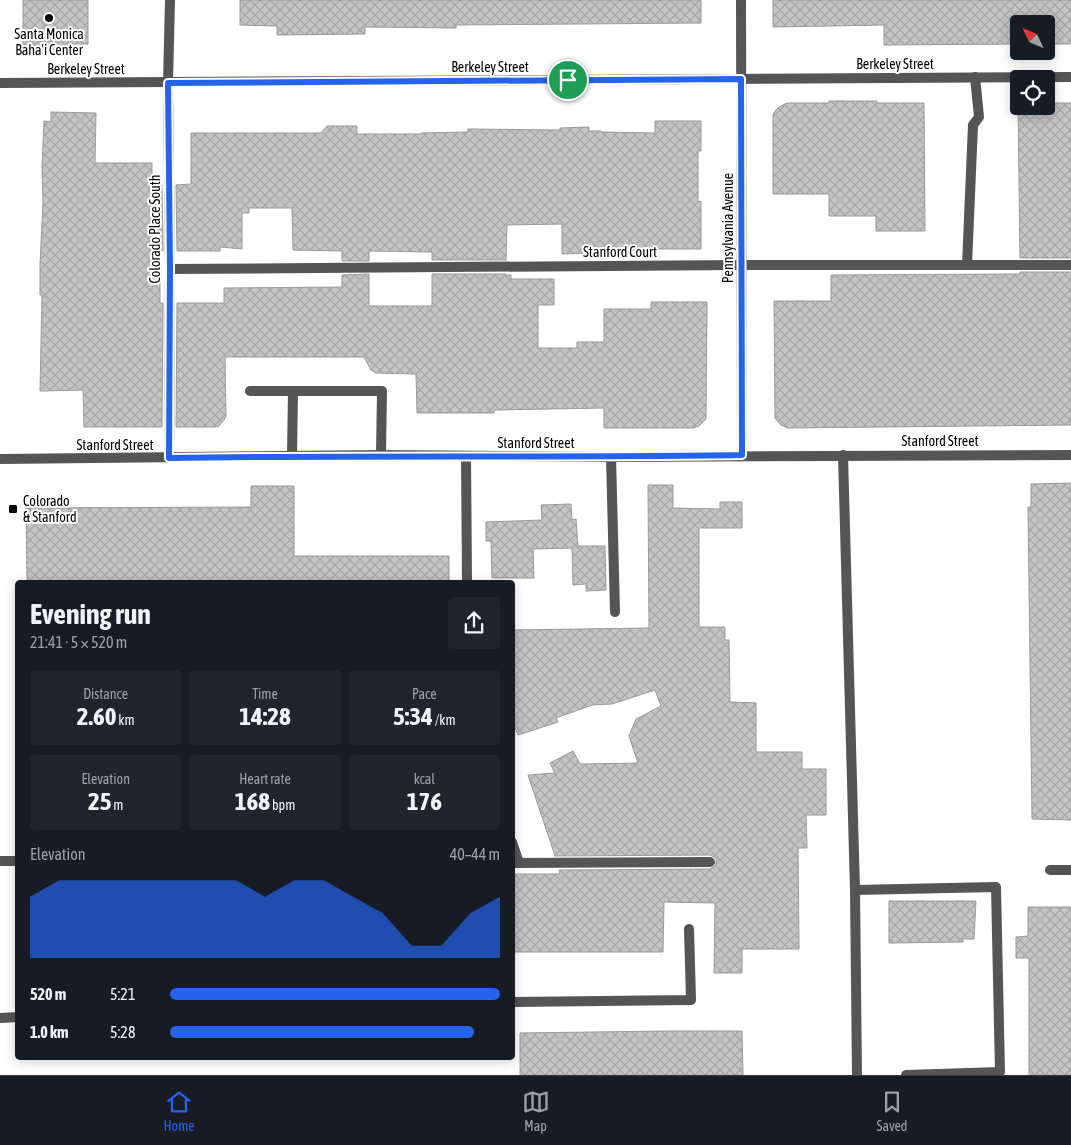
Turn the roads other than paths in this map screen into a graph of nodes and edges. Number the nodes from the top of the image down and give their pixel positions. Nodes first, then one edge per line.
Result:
1 (170, 0) edge
2 (741, 0) edge
3 (976, 77) junction
4 (1071, 77) edge
5 (741, 79) junction
6 (0, 83) edge
7 (168, 83) junction
8 (742, 265) junction
9 (967, 265) junction
10 (1071, 265) edge
11 (170, 269) junction
12 (250, 391) dead end
13 (293, 391) junction
14 (742, 455) junction
15 (843, 455) junction
16 (1071, 455) edge
17 (292, 456) junction
18 (381, 456) junction
19 (466, 456) junction
20 (611, 457) junction
21 (169, 458) junction
22 (0, 460) edge
23 (467, 580) edge
24 (615, 612) dead end
25 (15, 861) edge
26 (0, 862) edge
27 (710, 862) dead end
28 (516, 863) edge
29 (1050, 870) dead end
30 (1071, 870) edge
31 (855, 890) junction
32 (689, 929) dead end
33 (515, 1002) edge
34 (15, 1017) edge
35 (0, 1018) edge
36 (857, 1075) edge
37 (906, 1075) edge

1 - 7 street, Colorado Place South
2 - 5 street, Pennsylvania Avenue
3 - 4 street, Berkeley Street
3 - 5 street, Berkeley Street
3 - 9 street
5 - 7 street, Berkeley Street
5 - 8 street, Pennsylvania Avenue
6 - 7 street, Berkeley Street
7 - 11 street, Colorado Place South
8 - 9 street, Stanford Court
8 - 11 street, Stanford Court
8 - 14 street, Pennsylvania Avenue
9 - 10 street, Stanford Court
11 - 21 street, Colorado Place South
12 - 13 street
13 - 17 street
13 - 18 street
14 - 15 street, Stanford Street
14 - 20 street, Stanford Street
15 - 16 street, Stanford Street
15 - 31 street
17 - 18 street, Stanford Street
17 - 21 street, Stanford Street
18 - 19 street, Stanford Street
19 - 20 street, Stanford Street
19 - 23 street
20 - 24 street
21 - 22 street, Stanford Street
25 - 26 street
27 - 28 street
29 - 30 street
31 - 36 street
31 - 37 street
32 - 33 street
34 - 35 street

